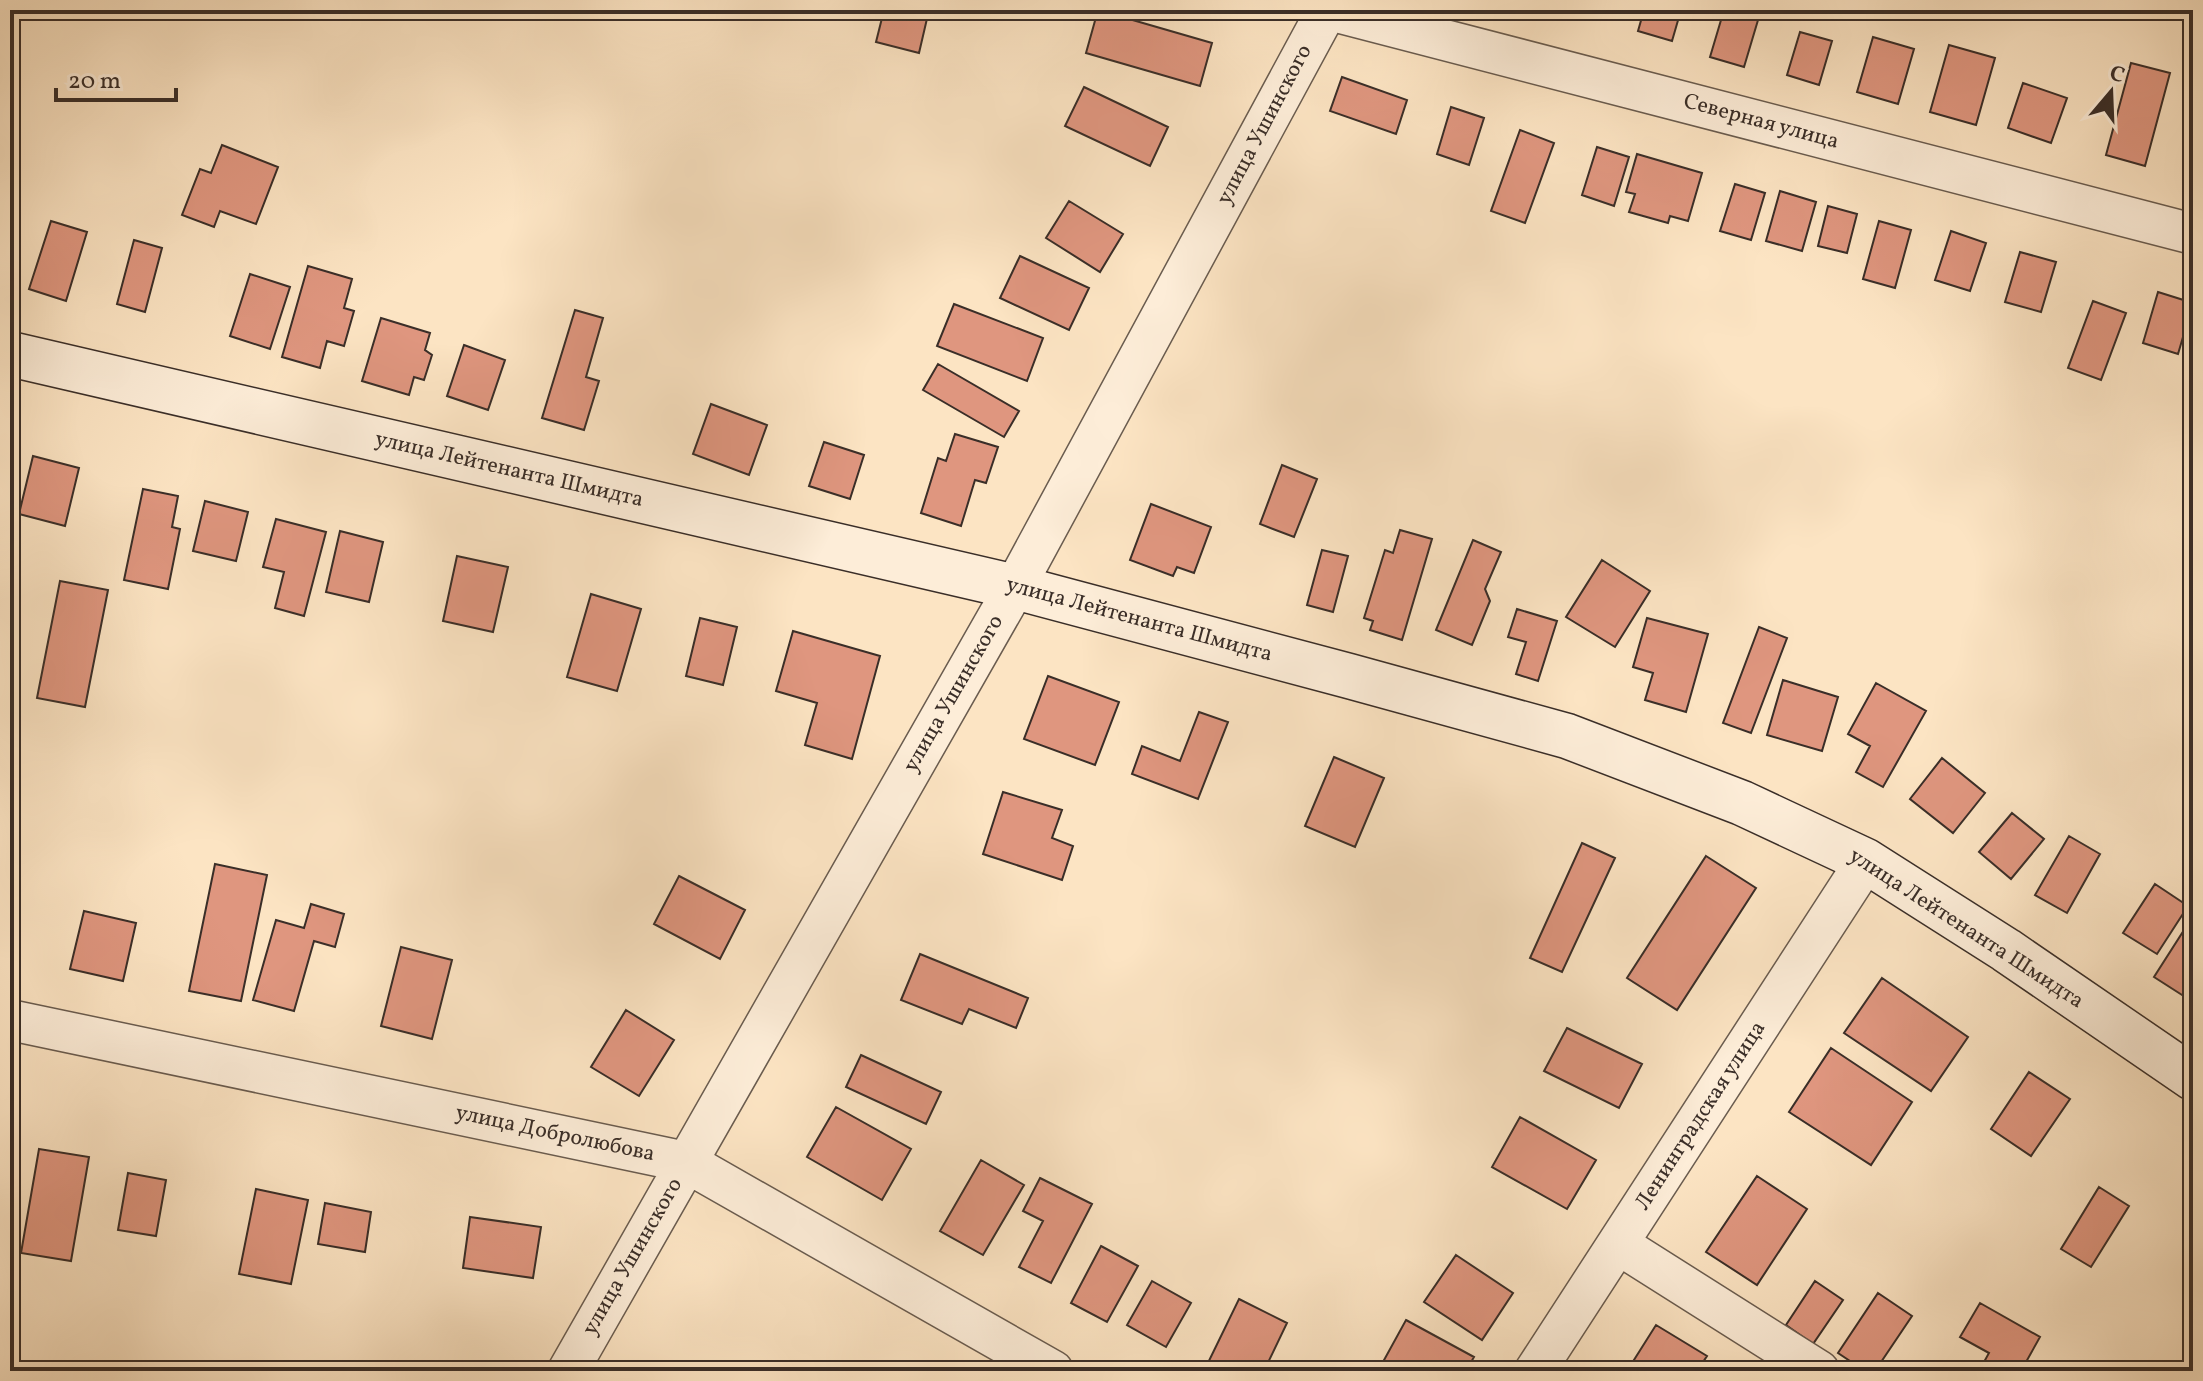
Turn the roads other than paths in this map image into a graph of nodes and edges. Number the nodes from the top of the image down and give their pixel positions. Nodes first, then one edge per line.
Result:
1 (1328, 10) edge
2 (2193, 234) edge
3 (10, 354) edge
4 (1015, 587) junction
5 (1866, 861) junction
6 (10, 1020) edge
7 (2193, 1078) edge
8 (686, 1162) junction
9 (1618, 1244) junction
10 (568, 1371) edge
11 (1053, 1371) edge
12 (1535, 1371) edge
13 (1819, 1371) edge

1 - 2 street, Северная улица
1 - 4 street, улица Ушинского
3 - 4 main road, улица Лейтенанта Шмидта
4 - 5 main road, улица Лейтенанта Шмидта
4 - 8 street, улица Ушинского
5 - 7 main road, улица Лейтенанта Шмидта
5 - 9 street, Ленинградская улица
6 - 8 street, улица Добролюбова
8 - 10 street, улица Ушинского
8 - 11 street, улица Добролюбова
9 - 12 street, Ленинградская улица
9 - 13 street

